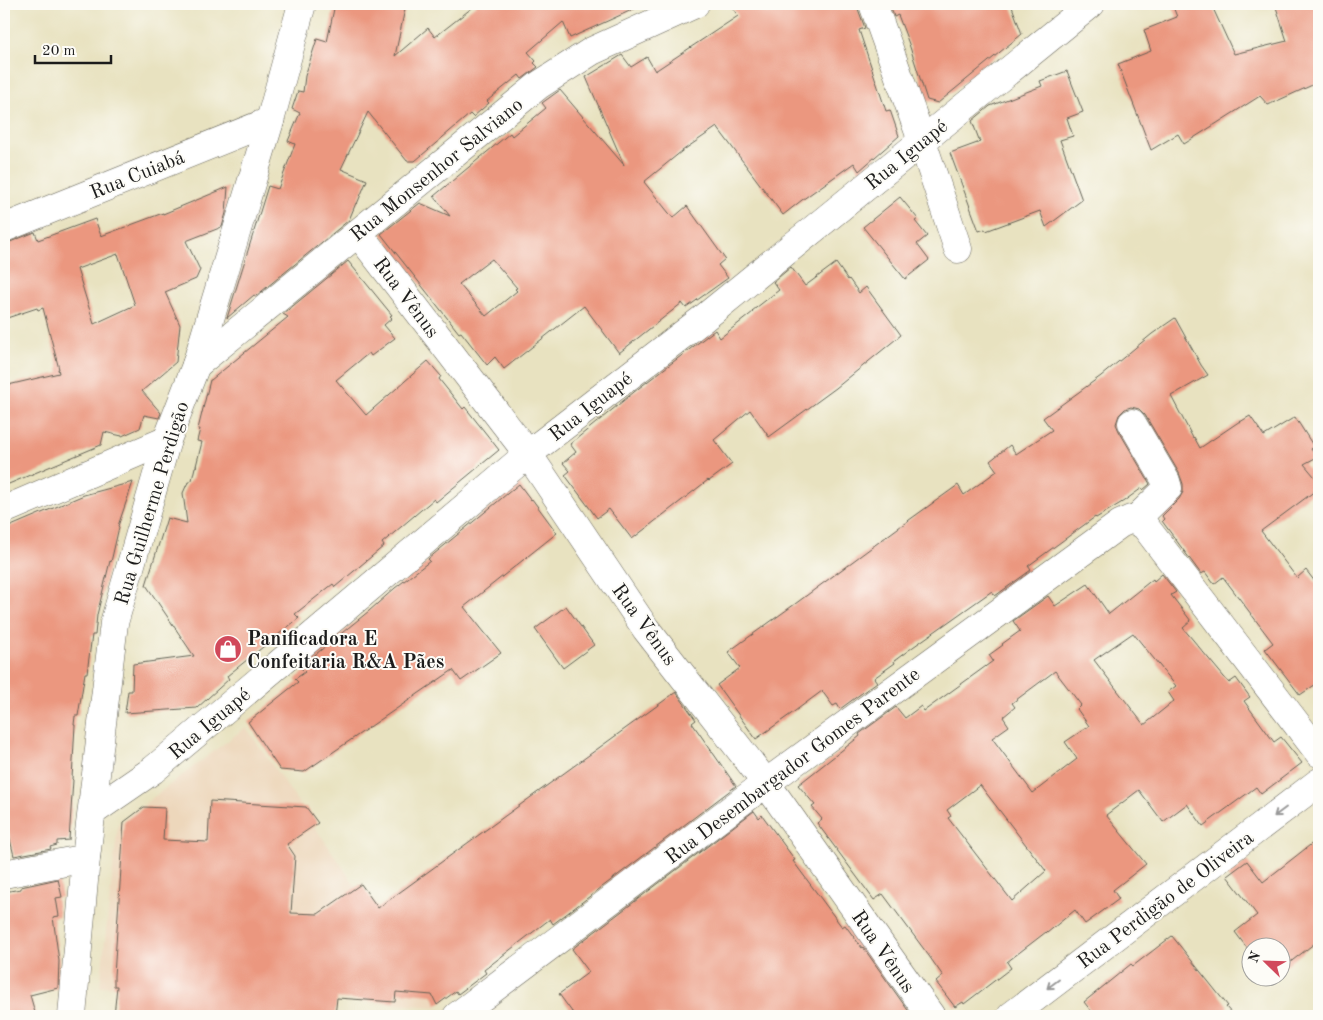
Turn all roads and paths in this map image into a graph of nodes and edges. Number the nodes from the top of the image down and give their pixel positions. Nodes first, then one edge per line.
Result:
1 (302, 4) edge
2 (695, 4) edge
3 (873, 4) edge
4 (1090, 4) edge
5 (270, 121) junction
6 (922, 141) junction
7 (4, 228) edge
8 (358, 233) junction
9 (958, 249) dead end
10 (196, 365) junction
11 (1132, 423) dead end
12 (167, 440) junction
13 (528, 454) junction
14 (4, 510) edge
15 (1133, 520) junction
16 (1319, 753) edge
17 (1319, 782) edge
18 (766, 783) junction
19 (92, 812) junction
20 (86, 858) junction
21 (4, 874) edge
22 (72, 1016) edge
23 (457, 1016) edge
24 (931, 1016) edge
25 (1011, 1016) edge

1 - 5 street, Rua Guilherme Perdigão
2 - 8 street, Rua Monsenhor Salviano
3 - 6 street
4 - 6 street, Rua Iguapé
5 - 7 street, Rua Cuiabá
5 - 10 street, Rua Guilherme Perdigão
6 - 9 street
6 - 13 street, Rua Iguapé
8 - 10 street, Rua Monsenhor Salviano
8 - 13 street, Rua Vênus
10 - 12 street, Rua Guilherme Perdigão
11 - 15 street, Rua Desembargador Gomes Parente
12 - 14 street
12 - 19 street, Rua Guilherme Perdigão
13 - 18 street, Rua Vênus
13 - 19 street, Rua Iguapé
15 - 16 street
15 - 18 street, Rua Desembargador Gomes Parente
17 -> 25 street, Rua Perdigão de Oliveira
18 - 23 street, Rua Desembargador Gomes Parente
18 - 24 street, Rua Vênus
19 - 20 street, Rua Guilherme Perdigão
20 - 21 street
20 - 22 street, Rua Guilherme Perdigão

